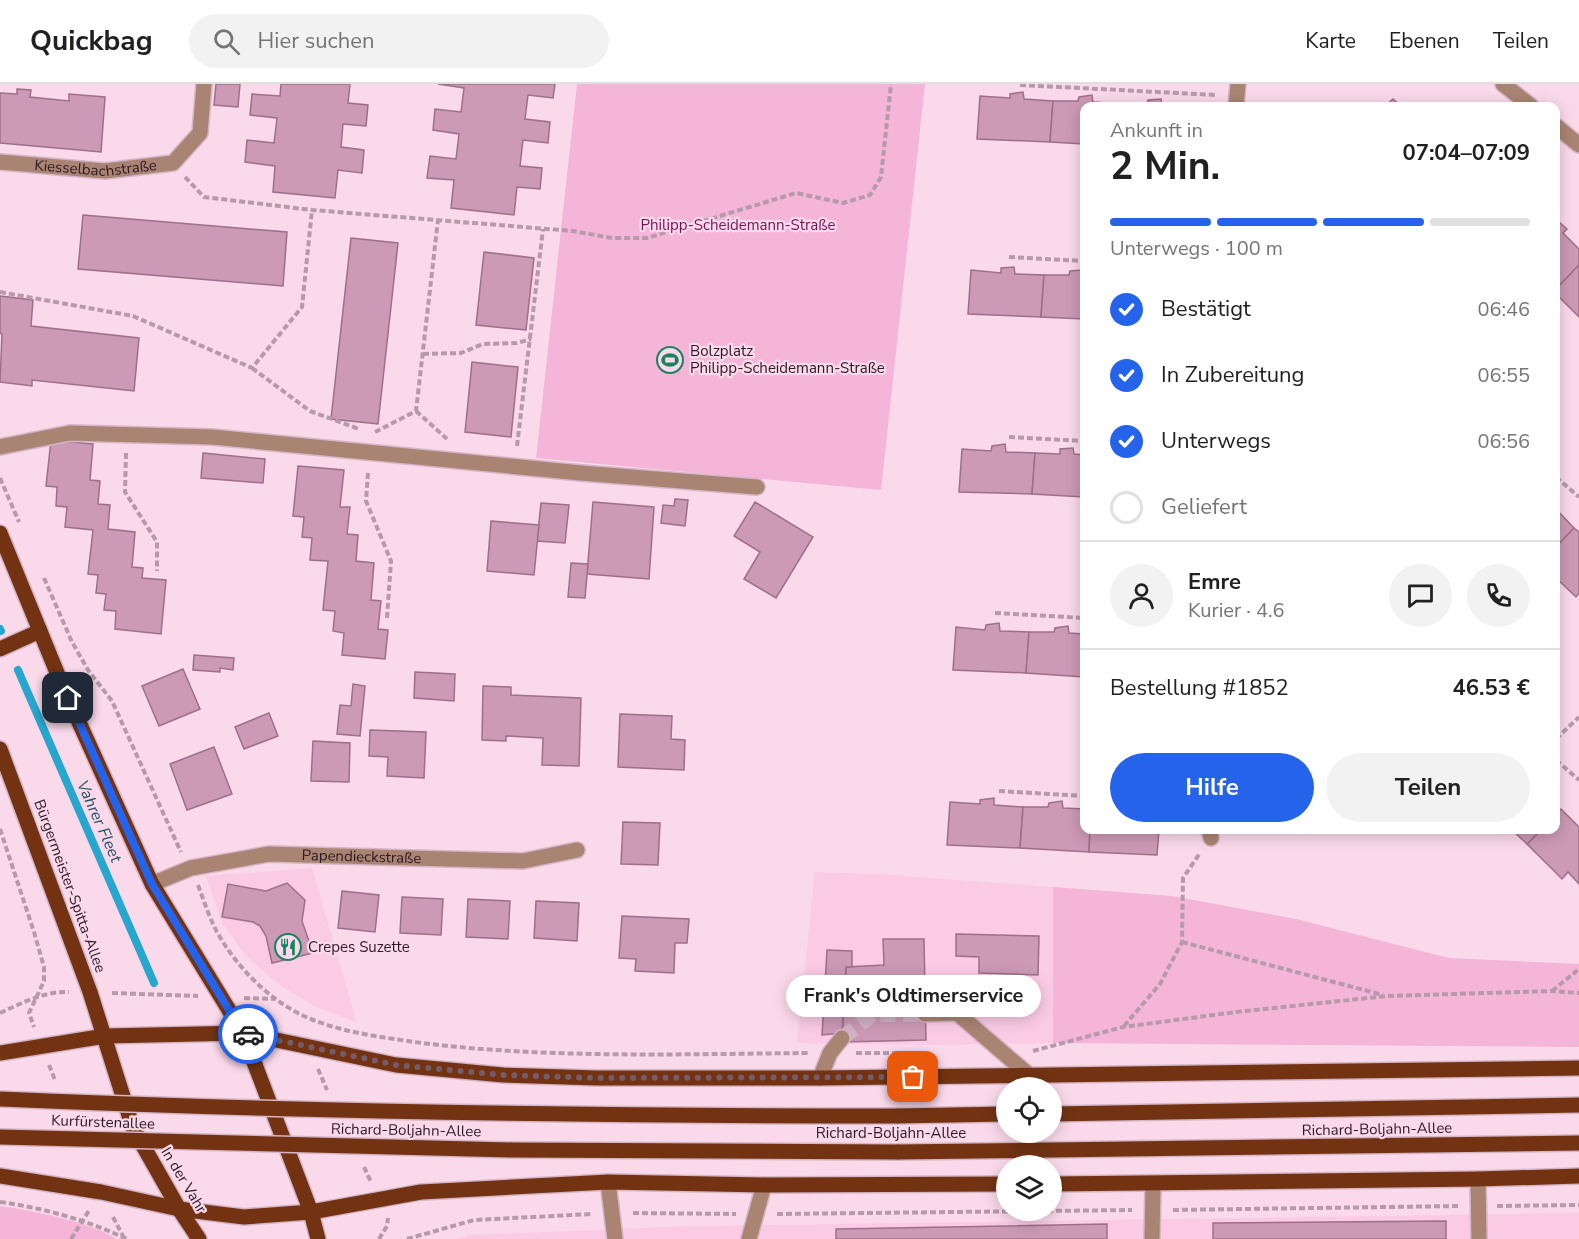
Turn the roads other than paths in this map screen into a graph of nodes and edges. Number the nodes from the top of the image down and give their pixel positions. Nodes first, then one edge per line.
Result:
1 (204, 84) edge
2 (1503, 84) edge
3 (1526, 102) edge
4 (1560, 129) edge
5 (1579, 145) edge
6 (0, 162) edge
7 (0, 447) edge
8 (757, 487) dead end
9 (0, 533) edge
10 (40, 632) junction
11 (0, 649) edge
12 (0, 749) edge
13 (576, 850) dead end
14 (152, 884) junction
15 (925, 1014) tunnel mouth
16 (243, 1033) junction
17 (105, 1036) junction
18 (842, 1038) tunnel mouth
19 (0, 1053) edge
20 (1579, 1068) edge
21 (1029, 1075) junction
22 (820, 1078) junction
23 (0, 1099) edge
24 (1579, 1105) edge
25 (193, 1107) joint
26 (996, 1114) edge
27 (1062, 1114) edge
28 (0, 1137) edge
29 (204, 1143) joint
30 (1579, 1143) edge
31 (0, 1176) edge
32 (1579, 1176) edge
33 (1478, 1179) junction
34 (608, 1182) junction
35 (996, 1184) edge
36 (1062, 1184) edge
37 (1153, 1184) junction
38 (764, 1185) junction
39 (179, 1209) junction
40 (311, 1212) junction
41 (199, 1239) edge
42 (318, 1239) edge
43 (615, 1239) edge
44 (749, 1239) edge
45 (1152, 1239) edge
46 (1479, 1239) edge

1 - 6 street, Kiesselbachstraße
2 - 3 street
4 - 5 street
7 - 8 street
9 - 10 main road
10 - 11 main road
10 - 14 main road
12 - 17 main road, Bürgermeister-Spitta-Allee
13 - 14 street, Papendieckstraße
14 - 16 main road
15 - 21 street
16 - 17 main road
16 - 22 main road
16 - 40 main road
17 - 19 main road
17 - 39 main road, In der Vahr
18 - 22 street
20 - 21 main road
21 - 22 main road
23 - 25 main road, Kurfürstenallee, bridge
24 - 27 main road, Richard-Boljahn-Allee
25 - 26 main road, Richard-Boljahn-Allee, bridge
28 - 29 main road, Kurfürstenallee, bridge
29 - 30 main road, Richard-Boljahn-Allee, bridge
31 - 39 main road
32 - 33 main road
33 - 37 main road
33 - 46 street
34 - 38 main road
34 - 40 main road
34 - 43 street
35 - 38 main road
36 - 37 main road
37 - 45 street
38 - 44 street
39 - 40 main road
39 - 41 main road, In der Vahr
40 - 42 main road

